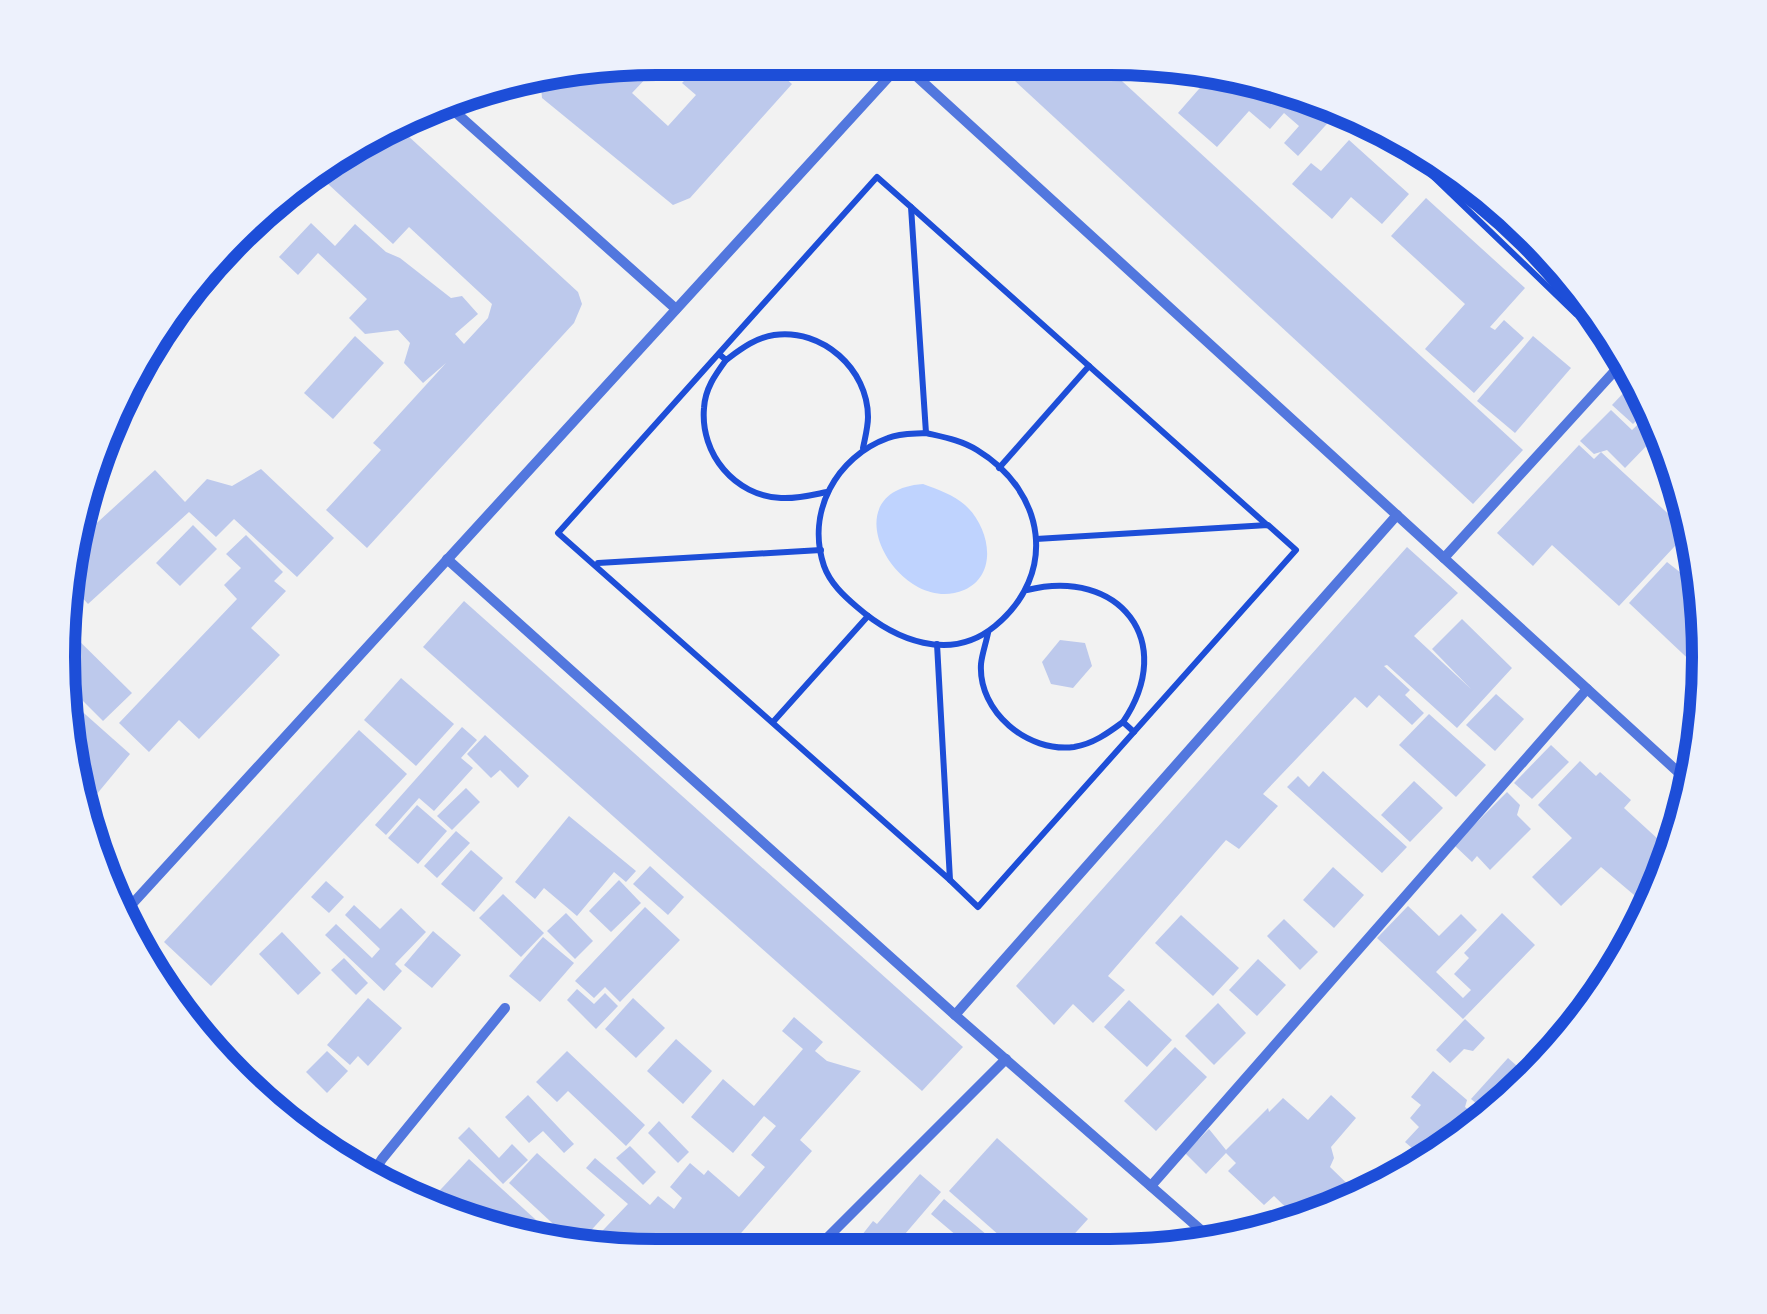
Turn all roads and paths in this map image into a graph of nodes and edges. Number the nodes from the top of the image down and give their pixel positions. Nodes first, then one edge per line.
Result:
1 (891, 75) edge
2 (919, 75) edge
3 (455, 112) edge
4 (1423, 167) edge
5 (911, 208) junction
6 (676, 308) junction
7 (1576, 314) dead end
8 (722, 357) junction
9 (1090, 366) junction
10 (1616, 370) edge
11 (926, 433) junction
12 (863, 449) junction
13 (999, 468) junction
14 (828, 492) junction
15 (1396, 515) junction
16 (1268, 526) junction
17 (1036, 540) junction
18 (821, 550) junction
19 (1444, 558) junction
20 (447, 559) junction
21 (596, 563) junction
22 (1026, 590) junction
23 (868, 616) junction
24 (988, 632) junction
25 (937, 644) junction
26 (1587, 689) junction
27 (774, 722) junction
28 (1123, 722) junction
29 (1134, 732) junction
30 (1680, 775) edge
31 (950, 880) junction
32 (131, 905) edge
33 (505, 1008) dead end
34 (955, 1015) junction
35 (1006, 1059) junction
36 (378, 1168) edge
37 (1152, 1186) junction
38 (1203, 1231) edge
39 (826, 1239) edge

1 - 6 street
2 - 15 street
3 - 6 street
4 - 7 path
5 - 8 path
5 - 9 path
5 - 11 path
6 - 20 street
8 - 12 path
8 - 14 path
8 - 21 path
9 - 13 path
9 - 16 path
10 - 19 street
11 - 12 path
11 - 13 path
12 - 14 path
13 - 17 path
14 - 18 path
15 - 19 street
15 - 34 street
16 - 17 path
16 - 29 path
17 - 22 path
18 - 21 path
18 - 23 path
19 - 26 street
20 - 32 street
20 - 34 street
21 - 27 path
22 - 24 path
22 - 28 path
23 - 25 path
23 - 27 path
24 - 25 path
24 - 28 path
25 - 31 path
26 - 30 street
26 - 37 street
27 - 31 path
28 - 29 path
29 - 31 path
33 - 36 street
34 - 35 street
35 - 37 street
35 - 39 street
37 - 38 street

